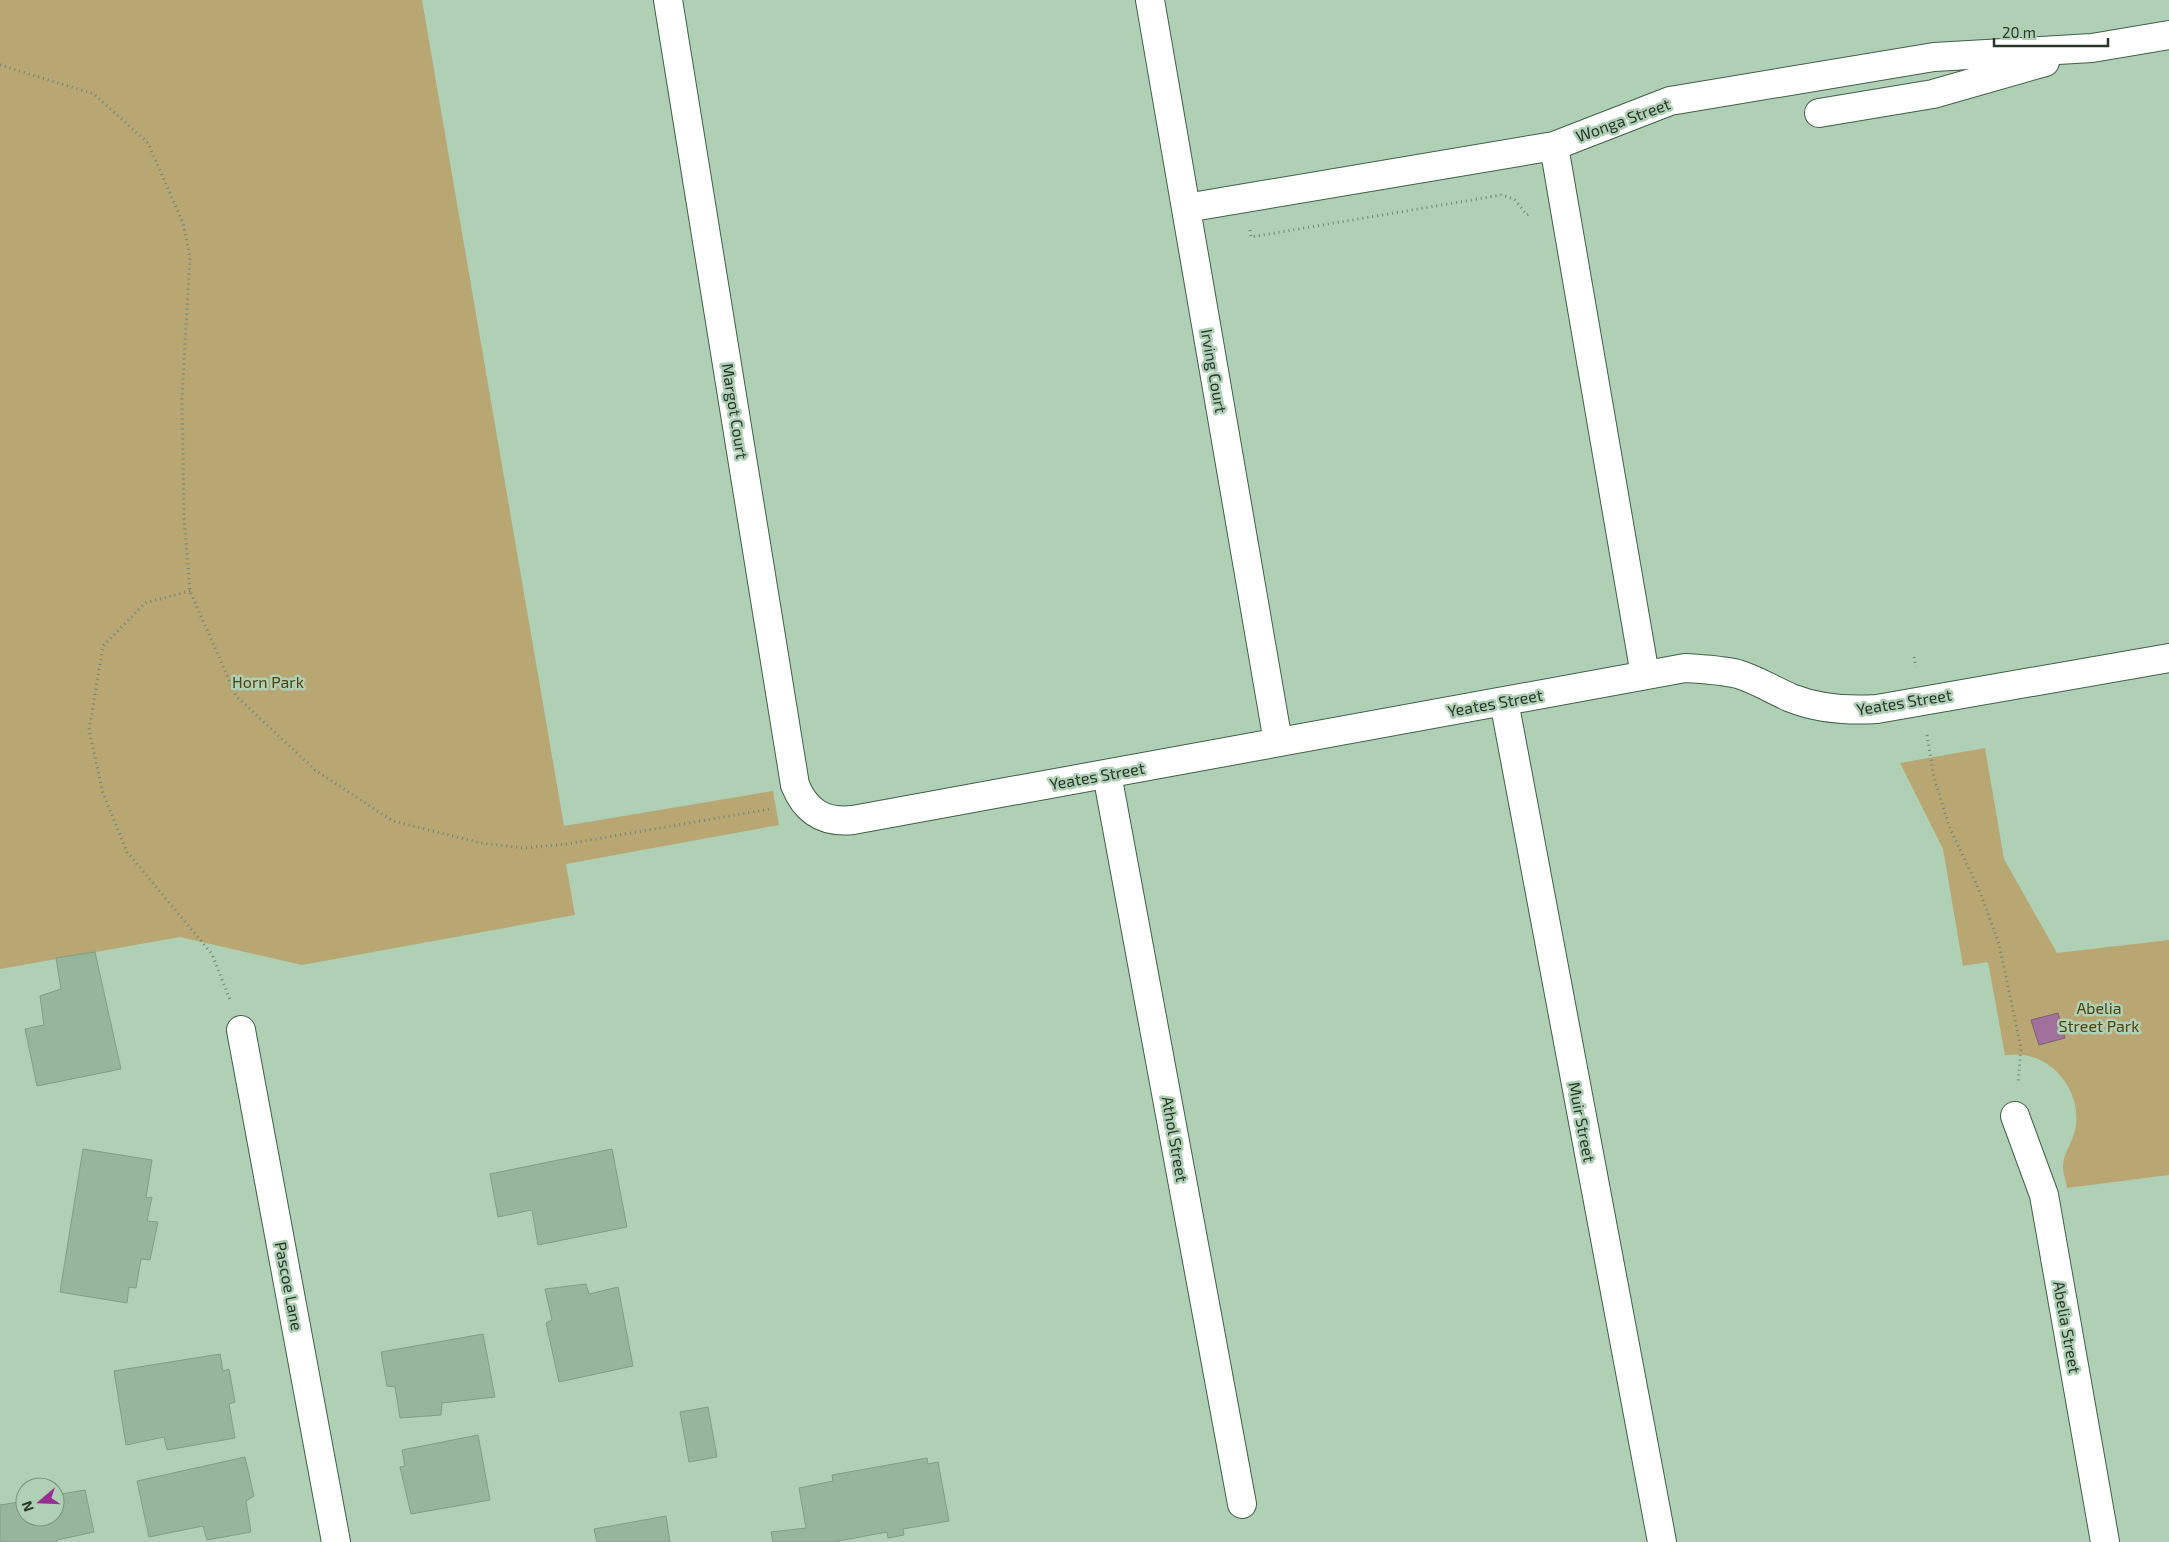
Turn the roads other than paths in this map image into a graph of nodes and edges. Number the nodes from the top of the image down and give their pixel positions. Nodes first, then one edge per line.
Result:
1 (668, 0) edge
2 (1150, 0) edge
3 (2169, 35) edge
4 (2092, 48) junction
5 (1819, 113) dead end
6 (1554, 146) junction
7 (1186, 208) junction
8 (2169, 658) edge
9 (1645, 675) junction
10 (1504, 701) junction
11 (1278, 742) junction
12 (1107, 774) junction
13 (818, 815) joint
14 (241, 1030) road end
15 (2015, 1116) road end
16 (1242, 1504) dead end
17 (336, 1542) edge
18 (1662, 1542) edge
19 (2105, 1542) edge

1 - 13 street, Margot Court
2 - 7 street, Irving Court
3 - 4 street, Wonga Street
4 - 5 street, Wonga Street
4 - 6 street, Wonga Street
6 - 7 street, Wonga Street
6 - 9 street
7 - 11 street, Irving Court
8 - 9 street, Yeates Street
9 - 10 street, Yeates Street
10 - 11 street, Yeates Street
10 - 18 street, Muir Street
11 - 12 street, Yeates Street
12 - 13 street, Yeates Street
12 - 16 street, Athol Street
14 - 17 street, Pascoe Lane
15 - 19 street, Abelia Street

